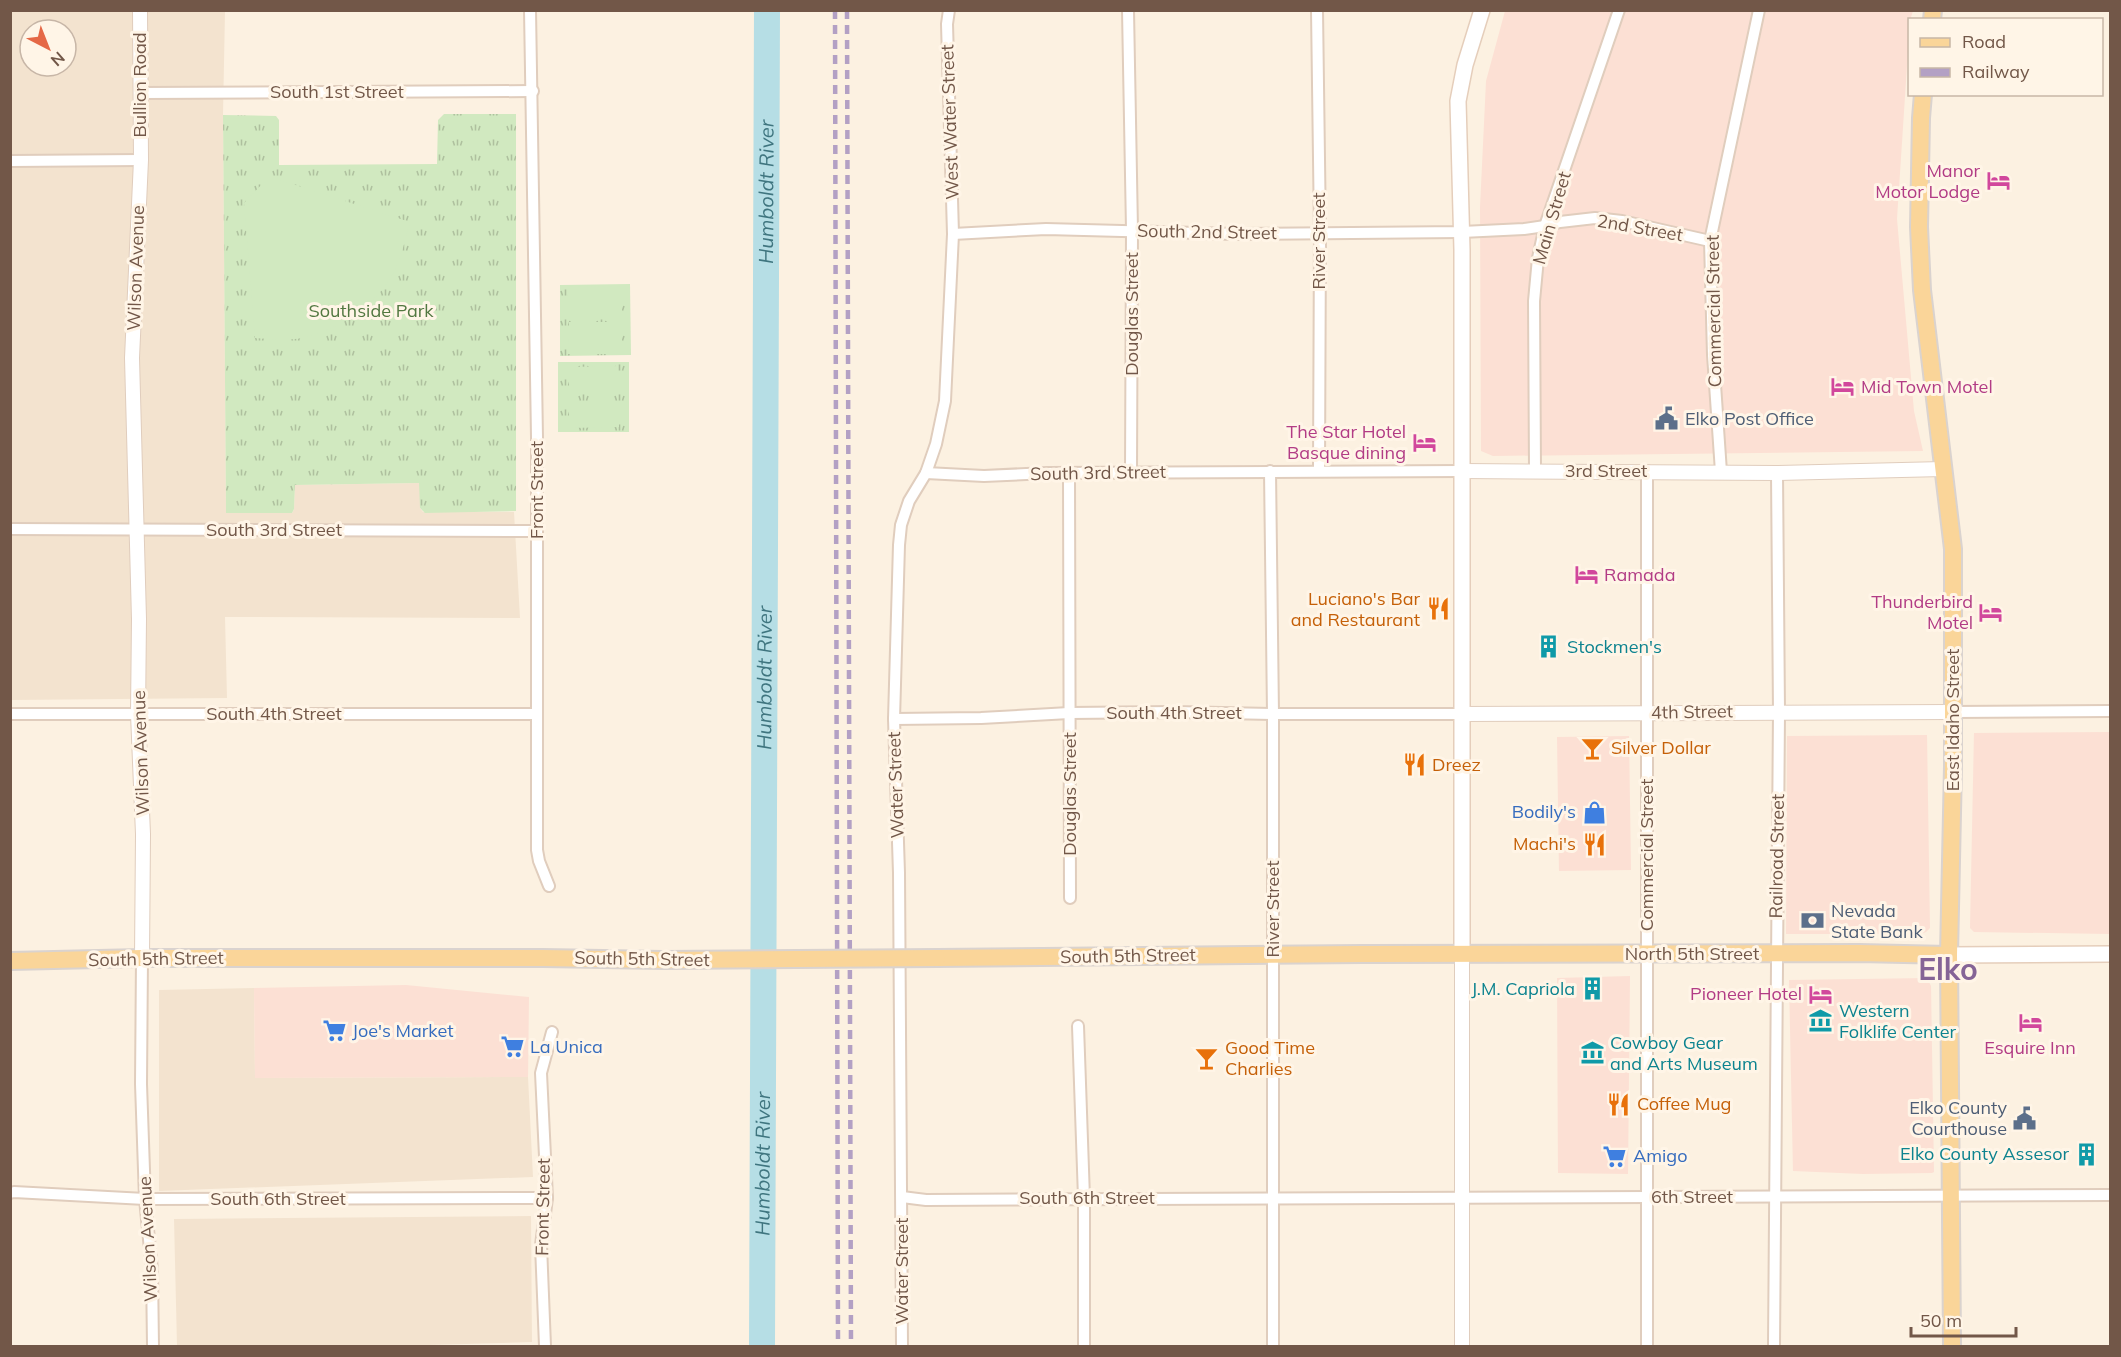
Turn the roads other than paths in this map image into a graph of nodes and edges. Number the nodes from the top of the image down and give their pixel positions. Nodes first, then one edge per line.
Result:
1 (140, 10) edge
2 (530, 10) edge
3 (949, 10) edge
4 (1128, 10) edge
5 (1317, 10) edge
6 (1482, 10) edge
7 (1619, 10) edge
8 (1759, 10) edge
9 (533, 91) junction
10 (140, 93) junction
11 (1923, 96) edge
12 (141, 160) junction
13 (10, 161) edge
14 (1545, 226) junction
15 (1132, 230) junction
16 (1462, 232) junction
17 (1320, 233) junction
18 (953, 234) junction
19 (1710, 241) junction
20 (1943, 469) junction
21 (1535, 470) junction
22 (1270, 471) junction
23 (1319, 471) junction
24 (1462, 471) junction
25 (1647, 471) junction
26 (1721, 472) junction
27 (926, 473) junction
28 (1069, 473) junction
29 (1131, 473) junction
30 (1777, 473) junction
31 (10, 529) edge
32 (136, 530) junction
33 (537, 531) junction
34 (2110, 711) edge
35 (1779, 712) junction
36 (1953, 712) junction
37 (1069, 713) junction
38 (1646, 713) junction
39 (10, 714) edge
40 (138, 714) junction
41 (537, 714) junction
42 (1273, 714) junction
43 (1462, 714) junction
44 (894, 719) junction
45 (549, 886) dead end
46 (1070, 898) dead end
47 (1273, 954) junction
48 (1462, 954) junction
49 (1647, 954) junction
50 (1776, 954) junction
51 (2110, 954) edge
52 (1949, 955) junction
53 (142, 958) junction
54 (10, 960) edge
55 (1078, 1026) dead end
56 (552, 1032) dead end
57 (10, 1193) edge
58 (1951, 1195) junction
59 (2110, 1195) edge
60 (902, 1197) junction
61 (1273, 1197) junction
62 (1462, 1197) junction
63 (1645, 1197) junction
64 (1775, 1197) junction
65 (547, 1198) junction
66 (1084, 1198) junction
67 (145, 1199) junction
68 (153, 1347) edge
69 (545, 1347) edge
70 (902, 1347) edge
71 (1084, 1347) edge
72 (1273, 1347) edge
73 (1462, 1347) edge
74 (1647, 1347) edge
75 (1774, 1347) edge
76 (1952, 1347) edge

1 - 10 street, Bullion Road
2 - 9 street, Front Street
3 - 18 street, West Water Street
4 - 15 street, Douglas Street
5 - 17 street, River Street
6 - 16 main road
7 - 14 street, Main Street
8 - 19 street, Commercial Street
9 - 10 street, South 1st Street
9 - 33 street, Front Street
10 - 12 street, Bullion Road
11 - 20 main road, East Idaho Street
12 - 13 street
12 - 32 street, Wilson Avenue
14 - 16 street, 2nd Street
14 - 19 street, 2nd Street
14 - 21 street, Main Street
15 - 17 street, South 2nd Street
15 - 18 street, South 2nd Street
15 - 29 street, Douglas Street
16 - 17 street, South 2nd Street
16 - 24 main road
17 - 23 street, River Street
18 - 27 street, Water Street
19 - 26 street, Commercial Street
20 - 30 street, 3rd Street
20 - 36 main road, East Idaho Street
21 - 24 street, 3rd Street
21 - 25 street, 3rd Street
22 - 23 street, 3rd Street
22 - 29 street, South 3rd Street
22 - 42 street, River Street
23 - 24 street, 3rd Street
24 - 43 main road
25 - 26 street, 3rd Street
25 - 38 street, Commercial Street
26 - 30 street, 3rd Street
27 - 28 street, South 3rd Street
27 - 44 street, Water Street
28 - 29 street, South 3rd Street
28 - 37 street, Douglas Street
30 - 35 street, Railroad Street
31 - 32 street, South 3rd Street
32 - 33 street, South 3rd Street
32 - 40 street, Wilson Avenue
33 - 41 street, Front Street
34 - 36 street, 4th Street
35 - 36 street, 4th Street
35 - 38 street, 4th Street
35 - 50 street, Railroad Street
36 - 52 main road, East Idaho Street
37 - 42 street, South 4th Street
37 - 44 street, South 4th Street
37 - 46 street, Douglas Street
38 - 43 street, 4th Street
38 - 49 street, Commercial Street
39 - 40 street, South 4th Street
40 - 41 street, South 4th Street
40 - 53 street, Wilson Avenue
41 - 45 street, Front Street
42 - 43 street, 4th Street
42 - 47 street, River Street
43 - 48 main road
44 - 60 street, Water Street
47 - 48 main road, North 5th Street
47 - 53 main road, South 5th Street, bridge
47 - 61 street, River Street
48 - 49 main road, North 5th Street
48 - 62 street
49 - 50 main road, North 5th Street
49 - 63 street, Commercial Street
50 - 52 main road, North 5th Street
50 - 64 street, Railroad Street
51 - 52 main road, North 5th Street
52 - 58 main road, East Idaho Street
53 - 54 main road, South 5th Street
53 - 67 street, Wilson Avenue
55 - 66 street
56 - 65 street, Front Street
57 - 67 street, South 6th Street
58 - 59 street, 6th Street
58 - 64 street, 6th Street
58 - 76 main road, East Idaho Street
60 - 66 street, South 6th Street
60 - 70 street, Water Street
61 - 62 street, 6th Street
61 - 66 street, South 6th Street
61 - 72 street, River Street
62 - 63 street, 6th Street
62 - 73 street
63 - 64 street, 6th Street
63 - 74 street, Commercial Street
64 - 75 street, Railroad Street
65 - 67 street, South 6th Street
65 - 69 street, Front Street
66 - 71 street
67 - 68 street, Wilson Avenue

